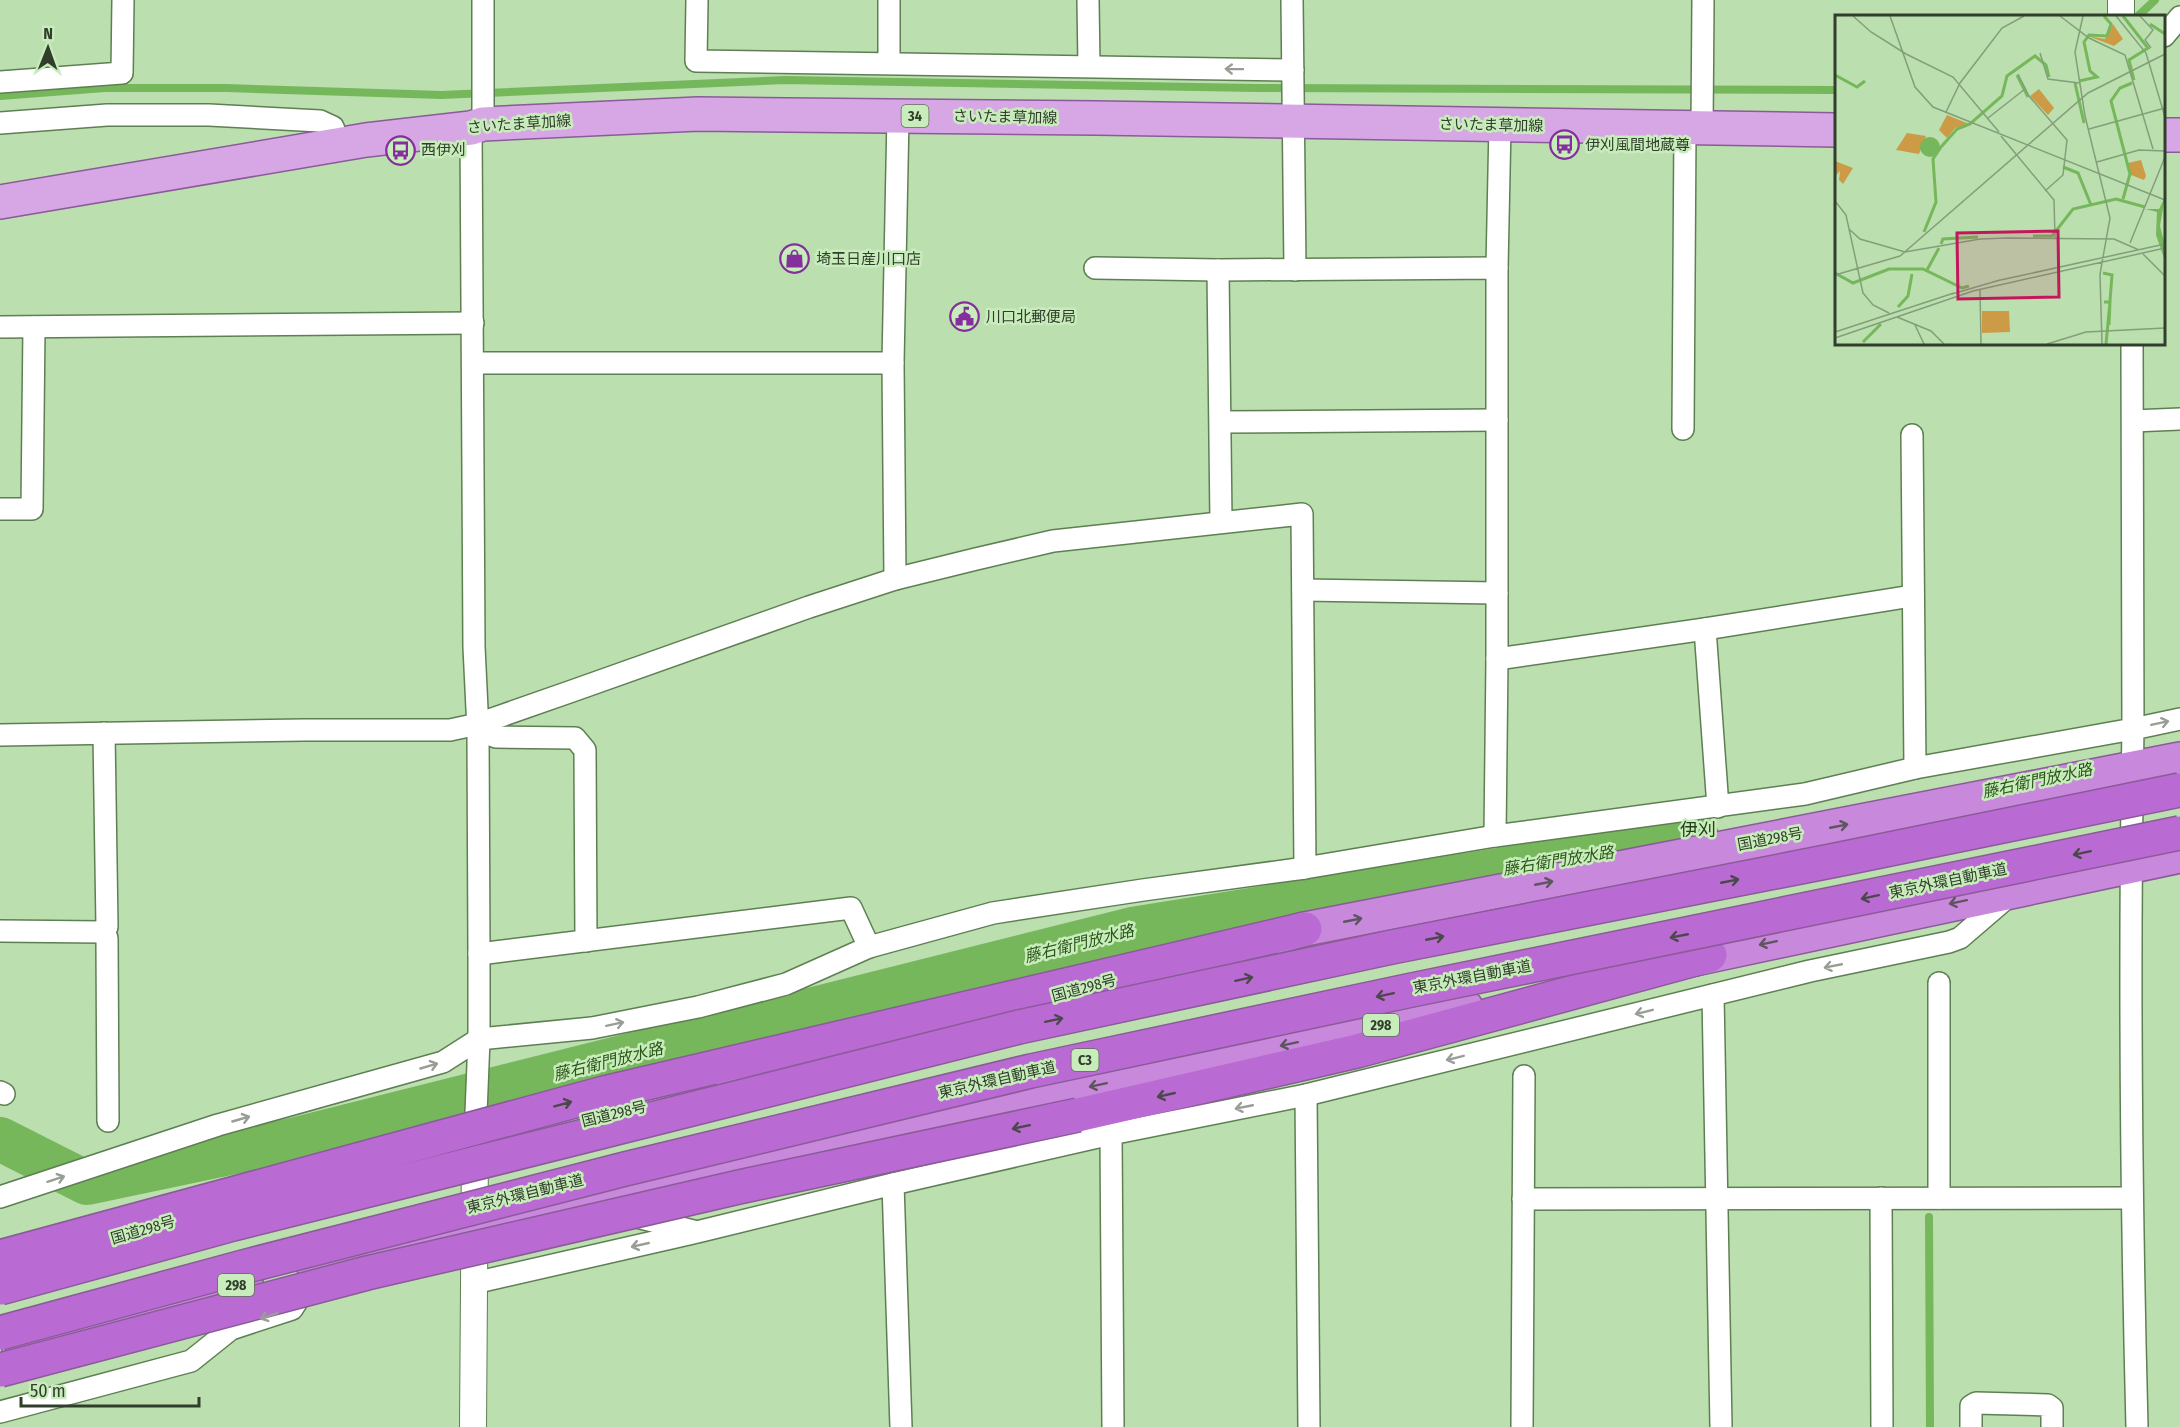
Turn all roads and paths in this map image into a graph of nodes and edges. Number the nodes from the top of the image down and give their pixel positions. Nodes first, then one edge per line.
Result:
1 (123, 0) edge
2 (483, 0) edge
3 (697, 0) edge
4 (889, 0) edge
5 (1088, 0) edge
6 (1292, 0) edge
7 (1703, 0) edge
8 (2180, 17) edge
9 (2165, 34) edge
10 (889, 63) junction
11 (1089, 66) junction
12 (1293, 70) junction
13 (0, 82) edge
14 (898, 116) junction
15 (1697, 119) junction
16 (1294, 122) junction
17 (0, 123) edge
18 (1500, 125) junction
19 (477, 126) junction
20 (1835, 130) edge
21 (339, 144) junction
22 (0, 202) edge
23 (1497, 267) junction
24 (1095, 268) dead end
25 (1218, 270) junction
26 (1294, 270) junction
27 (473, 323) junction
28 (0, 327) edge
29 (34, 327) junction
30 (2132, 345) edge
31 (473, 363) junction
32 (893, 363) junction
33 (2180, 419) edge
34 (1497, 420) junction
35 (2133, 421) junction
36 (1221, 423) junction
37 (1683, 429) dead end
38 (1912, 435) dead end
39 (0, 509) edge
40 (1221, 522) junction
41 (895, 579) junction
42 (1303, 590) junction
43 (1497, 593) junction
44 (1912, 596) junction
45 (1705, 629) junction
46 (1497, 659) junction
47 (2180, 719) edge
48 (478, 727) junction
49 (2133, 729) junction
50 (104, 733) junction
51 (0, 735) edge
52 (2180, 759) edge
53 (1915, 768) junction
54 (2133, 768) junction
55 (2180, 790) edge
56 (1718, 807) junction
57 (2180, 833) edge
58 (1495, 836) junction
59 (2180, 856) edge
60 (2131, 865) junction
61 (1305, 868) junction
62 (2018, 889) junction
63 (1305, 929) junction
64 (0, 931) edge
65 (102, 932) junction
66 (586, 941) junction
67 (869, 947) junction
68 (479, 954) junction
69 (1710, 955) junction
70 (1939, 983) dead end
71 (1713, 995) junction
72 (479, 1039) junction
73 (1524, 1076) dead end
74 (1306, 1095) junction
75 (108, 1121) dead end
76 (1111, 1134) junction
77 (475, 1148) junction
78 (893, 1184) junction
79 (0, 1197) edge
80 (1881, 1198) junction
81 (1939, 1198) junction
82 (2132, 1198) junction
83 (1523, 1199) junction
84 (1717, 1199) junction
85 (585, 1204) junction
86 (475, 1228) junction
87 (697, 1232) junction
88 (0, 1257) edge
89 (322, 1263) junction
90 (0, 1270) edge
91 (474, 1283) junction
92 (0, 1288) edge
93 (0, 1333) edge
94 (0, 1355) edge
95 (0, 1370) edge
96 (0, 1412) edge
97 (473, 1427) edge
98 (901, 1427) edge
99 (1113, 1427) edge
100 (1308, 1427) edge
101 (1522, 1427) edge
102 (1721, 1427) edge
103 (1882, 1427) edge
104 (1971, 1427) edge
105 (2052, 1427) edge
106 (2137, 1427) edge

1 - 13 street
2 - 19 street
3 - 10 street
4 - 10 street
5 - 11 street
6 - 12 street
7 - 15 street
8 - 9 street
10 - 11 street
12 -> 11 street
12 - 16 street
14 - 16 main road, さいたま草加線 / 34
14 - 19 main road, さいたま草加線 / 34
14 - 32 street
15 - 18 main road, さいたま草加線 / 34
15 - 20 main road, さいたま草加線 / 34
15 - 37 street
16 - 18 main road, さいたま草加線 / 34
16 - 26 street
17 - 21 street
18 - 23 street
19 - 21 main road, さいたま草加線 / 34
19 - 27 street
21 - 22 main road, さいたま草加線 / 34
23 - 26 street
23 - 34 street
24 - 25 street
25 - 26 street
25 - 36 street
27 - 29 street
27 - 31 street
28 - 29 street
29 - 39 street
30 - 35 street
31 - 32 street
31 - 48 street
32 - 41 street
33 - 35 street
34 - 36 street
34 - 43 street
35 - 49 street
36 - 40 street
38 - 44 street
40 - 41 street
40 - 42 street
41 - 48 street
42 - 43 street
42 - 61 street
43 - 46 street
44 - 45 street
44 - 53 street
45 - 46 street
45 - 56 street
46 - 58 street
49 -> 47 street
48 - 50 street
48 - 66 street
48 - 68 street
49 - 53 street
49 - 54 street
50 - 51 street
50 - 65 street
52 - 54 highway, 国道298号
53 - 56 street
54 - 60 street
63 -> 54 highway, 国道298号
92 -> 55 highway, bridge
56 - 58 street
57 -> 93 highway, 東京外環自動車道 / C3, bridge
58 - 61 street
59 - 60 highway, 298
60 - 62 highway, 298
60 - 82 street
61 - 67 street
62 -> 69 highway, 298
62 -> 71 street
63 - 77 highway, 国道298号
88 -> 63 highway, bridge
64 - 65 street
65 - 75 street
66 - 67 street
66 - 68 street
72 -> 67 street
68 - 72 street
69 -> 85 highway, 298
69 -> 95 highway, bridge
70 - 81 street
71 -> 74 street
71 - 84 street
72 - 77 street
79 -> 72 street
73 - 83 street
74 -> 76 street
74 - 100 street
76 - 78 street
76 - 99 street
77 - 86 street
77 - 90 highway, 国道298号
78 - 87 street
78 - 98 street
80 - 81 street
80 - 84 street
80 - 103 street
81 - 82 street
82 - 106 street
83 - 84 street
83 - 101 street
84 - 102 street
85 - 86 highway, 298
85 - 87 street
86 - 89 highway, 298
86 - 91 street
87 -> 91 street
89 - 94 highway, 298
89 -> 96 street
91 - 97 street
104 - 105 street

